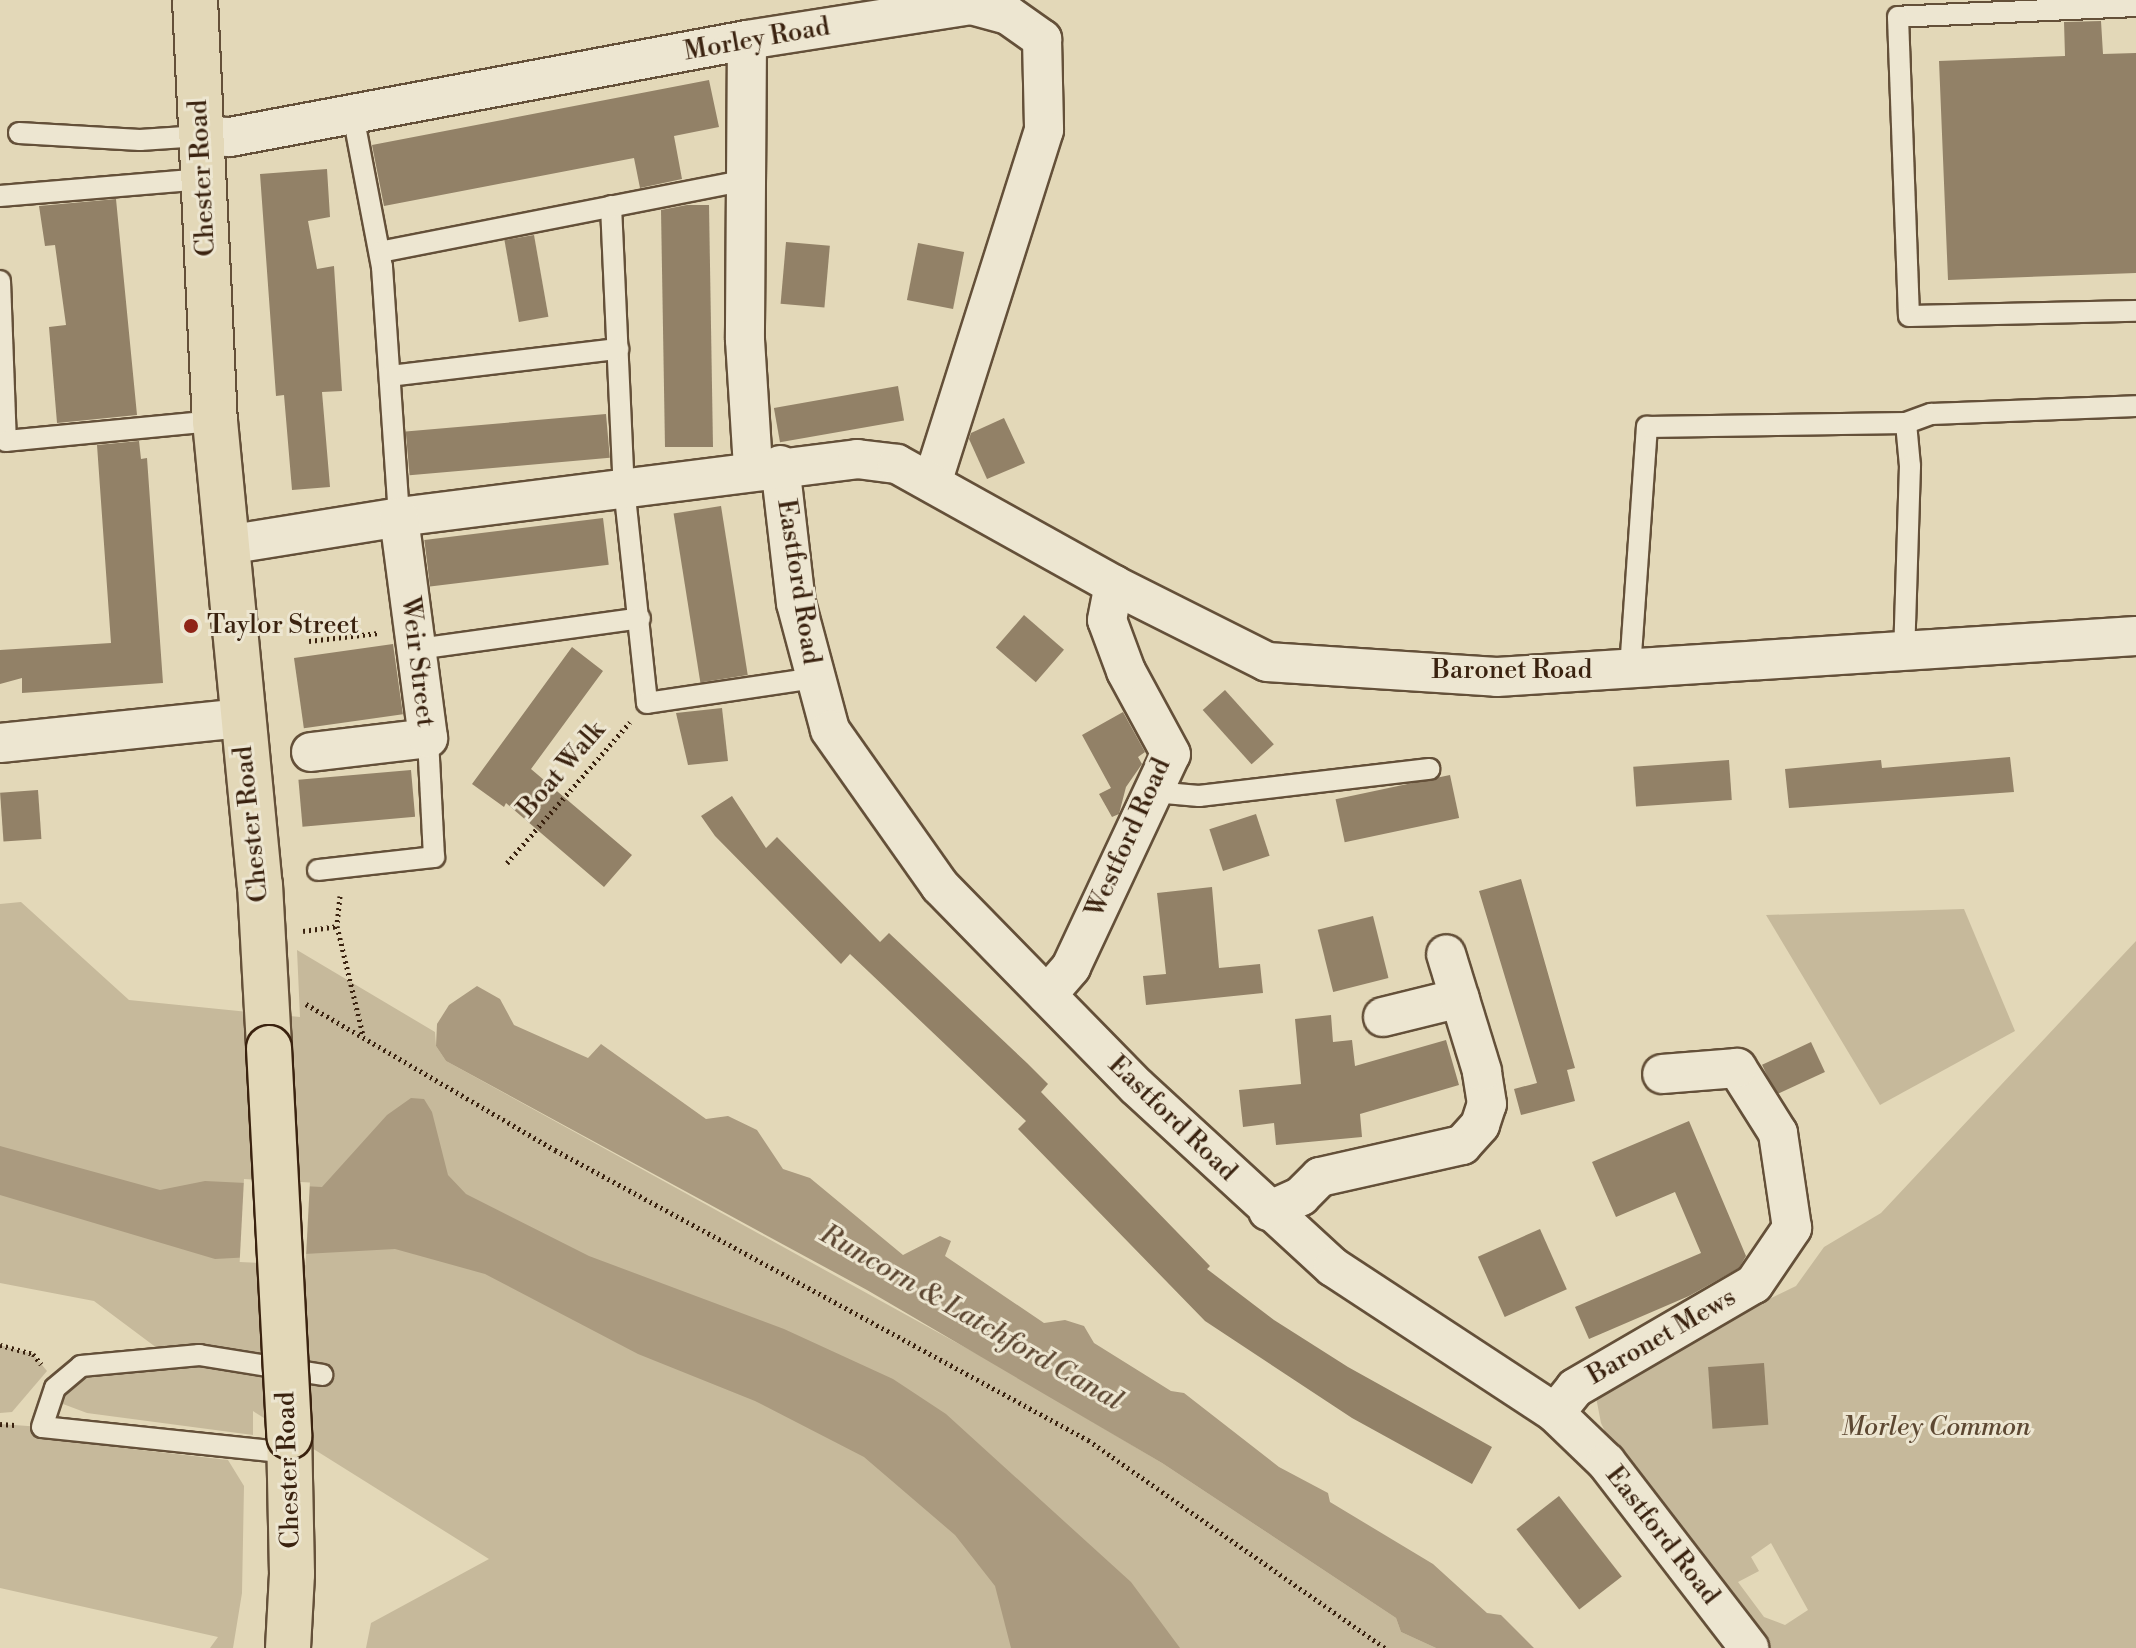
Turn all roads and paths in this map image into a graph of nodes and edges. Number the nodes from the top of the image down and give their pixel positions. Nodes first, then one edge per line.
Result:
1 (195, 0) edge
2 (2136, 6) edge
3 (747, 40) junction
4 (353, 115) junction
5 (19, 133) dead end
6 (200, 136) junction
7 (203, 179) junction
8 (746, 180) junction
9 (0, 196) edge
10 (611, 206) junction
11 (380, 252) junction
12 (0, 281) edge
13 (2136, 311) edge
14 (618, 349) junction
15 (390, 376) junction
16 (2136, 406) edge
17 (215, 421) junction
18 (1906, 423) junction
19 (767, 467) junction
20 (932, 483) junction
21 (624, 487) junction
22 (399, 517) junction
23 (227, 545) junction
24 (1114, 585) junction
25 (640, 618) junction
26 (2136, 636) edge
27 (416, 639) junction
28 (309, 641) dead end
29 (1904, 652) junction
30 (1630, 669) junction
31 (814, 678) junction
32 (647, 703) junction
33 (241, 718) junction
34 (428, 738) junction
35 (0, 743) edge
36 (311, 752) dead end
37 (1429, 769) dead end
38 (1154, 792) junction
39 (507, 863) dead end
40 (349, 867) junction
41 (318, 870) dead end
42 (337, 926) junction
43 (293, 933) dead end
44 (1446, 954) dead end
45 (1047, 995) junction
46 (1460, 998) junction
47 (300, 1000) dead end
48 (1383, 1017) dead end
49 (363, 1036) junction
50 (1662, 1074) dead end
51 (1268, 1211) junction
52 (0, 1345) edge
53 (322, 1375) dead end
54 (55, 1388) junction
55 (1555, 1413) junction
56 (290, 1445) junction
57 (288, 1648) edge
58 (1385, 1648) edge
59 (1749, 1648) edge

1 - 6 highway, Chester Road
2 - 13 lane
3 - 4 street, Morley Road
3 - 8 street, Eastford Road
3 - 20 street, Morley Road
4 - 6 street, Morley Road
4 - 11 lane
5 - 6 lane
6 - 7 highway, Chester Road
7 - 9 lane
7 - 17 highway, Chester Road
8 - 10 lane
8 - 19 street, Eastford Road
10 - 11 lane
10 - 14 lane
11 - 15 lane
12 - 17 lane
14 - 15 lane
14 - 21 lane
15 - 22 lane
16 - 18 lane
17 - 23 highway, Chester Road
18 - 29 lane
18 - 30 lane
19 - 20 street
19 - 21 street
19 - 31 street, Eastford Road
20 - 24 street, Baronet Road
21 - 22 street
21 - 25 lane
22 - 23 street
22 - 27 street, Weir Street
23 - 33 highway, Chester Road
24 - 30 street, Baronet Road
24 - 38 street, Westford Road
25 - 27 lane
25 - 32 lane
26 - 29 street, Baronet Road
27 - 28 path
27 - 34 street, Weir Street
29 - 30 street, Baronet Road
31 - 32 lane
31 - 45 street, Eastford Road
32 - 39 path, Boat Walk
33 - 35 street
33 - 56 highway, Chester Road, bridge
34 - 36 street, Weir Street
34 - 40 lane
37 - 38 lane
38 - 45 street, Westford Road
40 - 41 lane
40 - 42 path
42 - 43 path
42 - 49 path
44 - 46 street
45 - 51 street, Eastford Road
46 - 48 street
46 - 51 street
47 - 49 path
49 - 58 path
50 - 55 street, Baronet Mews
51 - 55 street, Eastford Road
52 - 54 path
53 - 54 lane
54 - 56 lane
55 - 59 street, Eastford Road
56 - 57 highway, Chester Road

